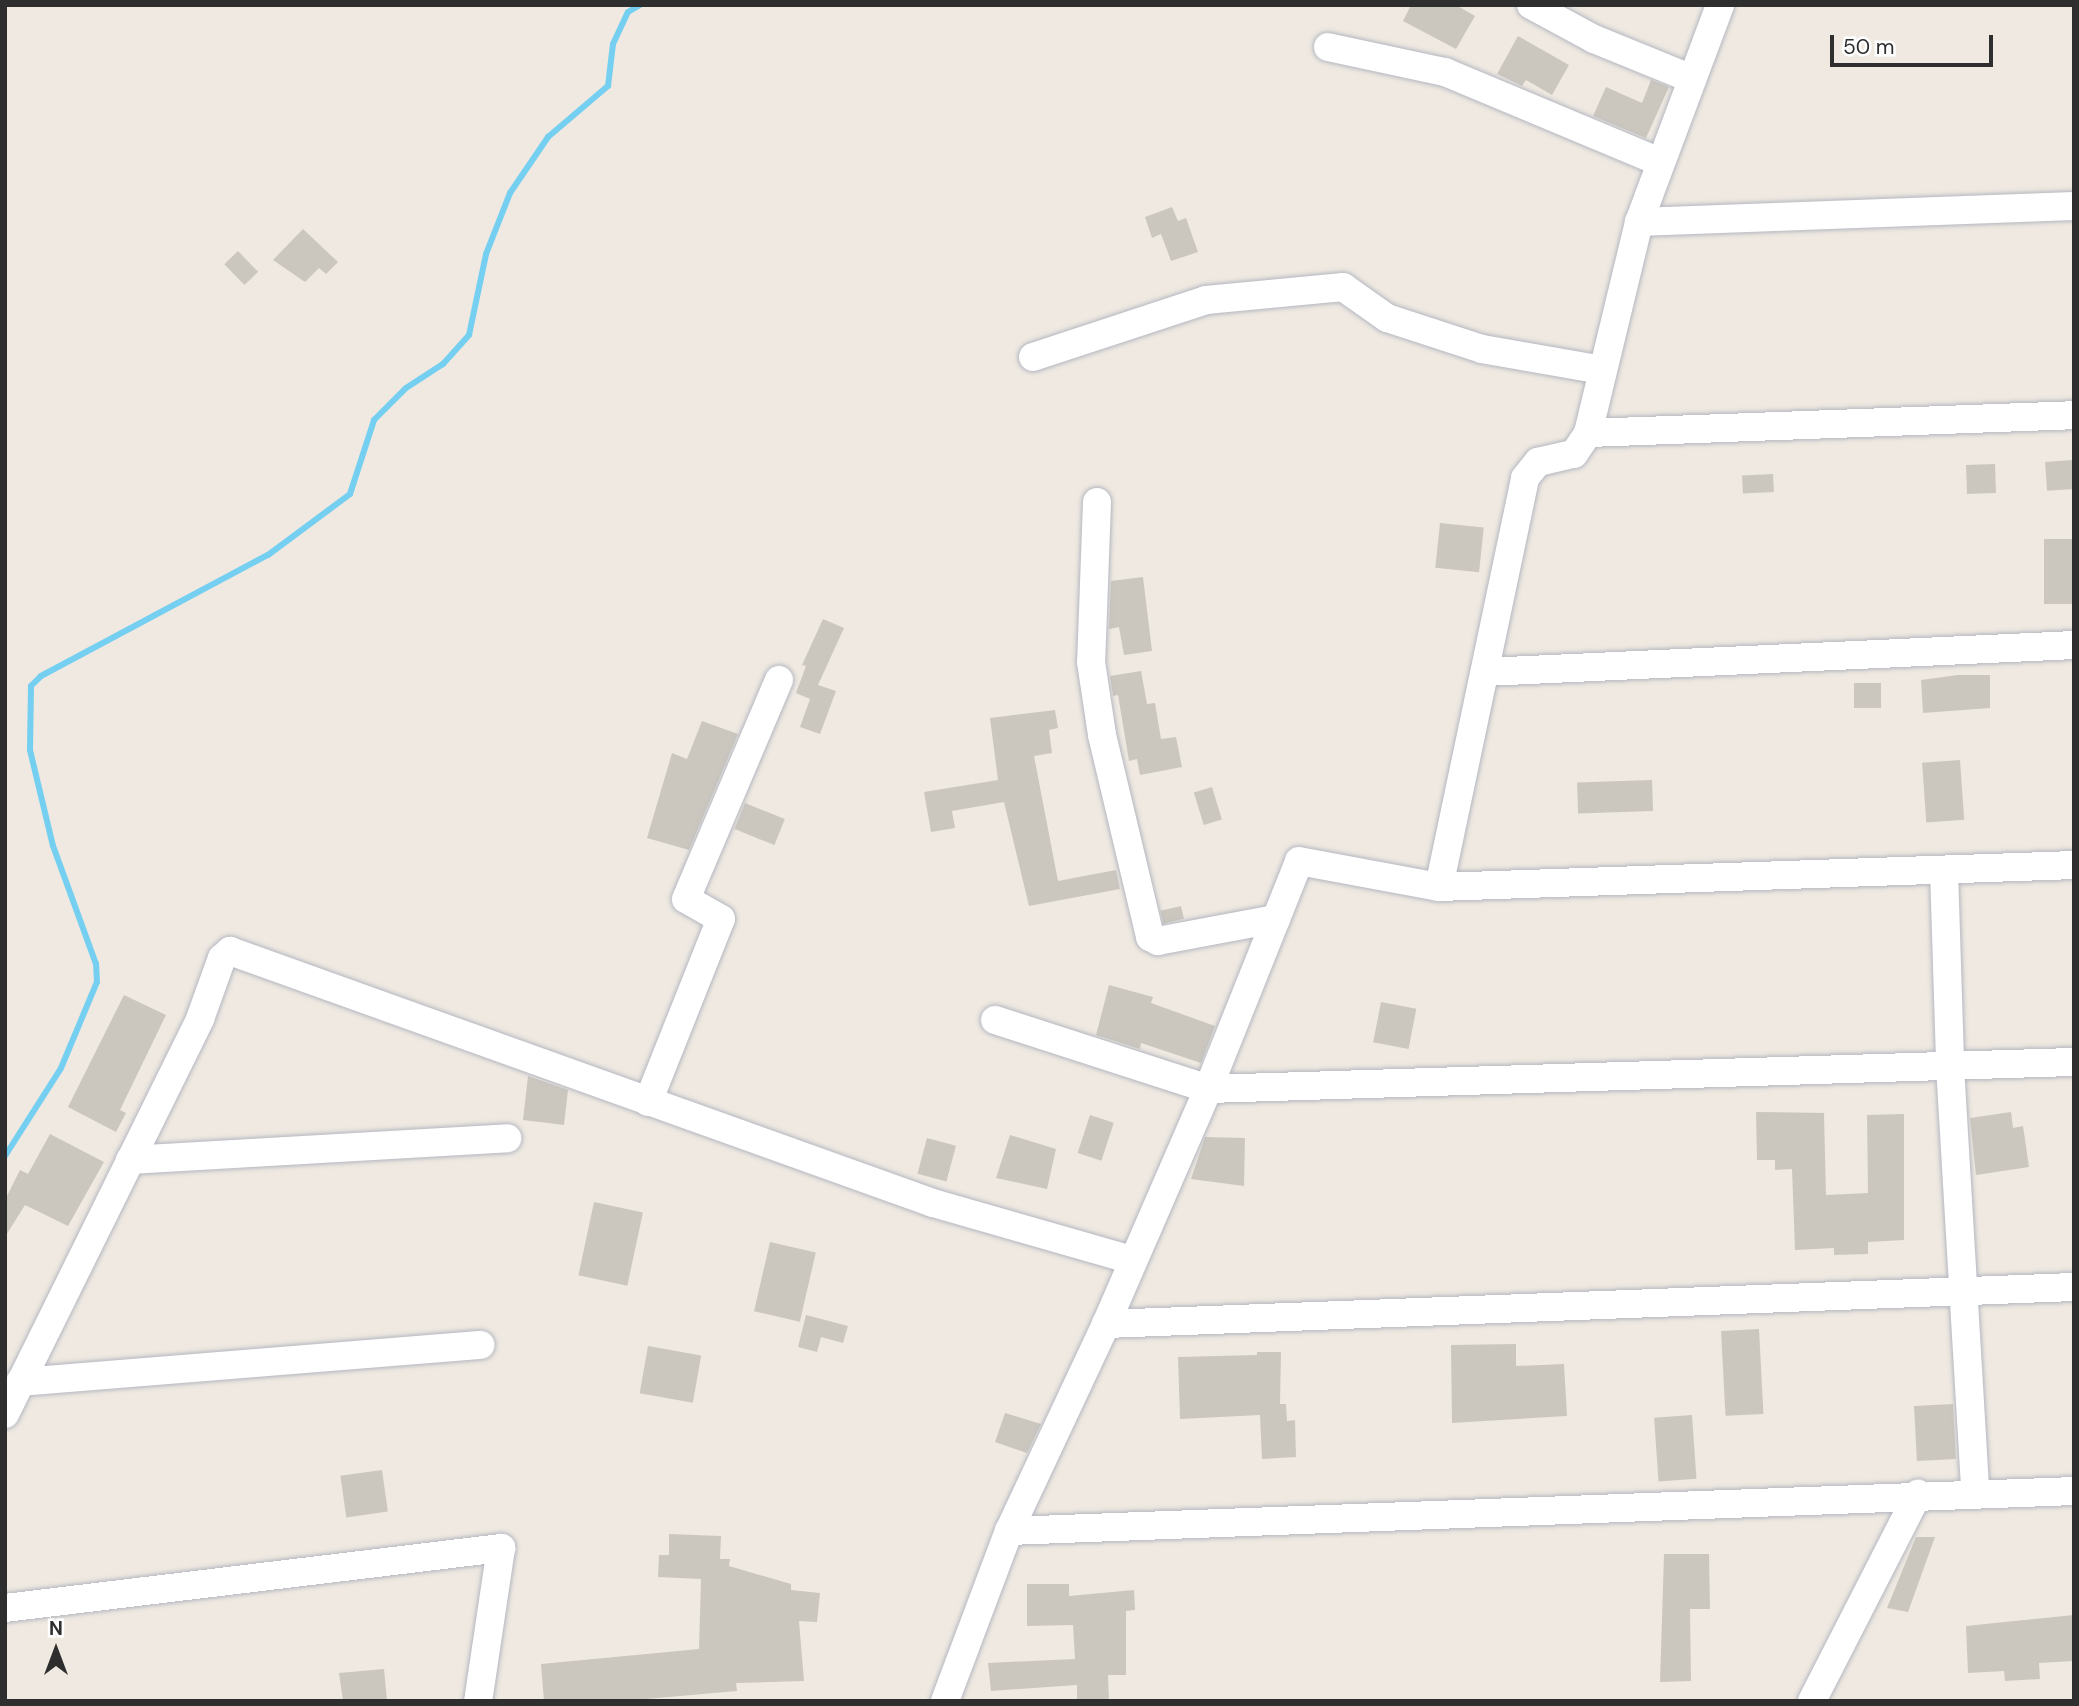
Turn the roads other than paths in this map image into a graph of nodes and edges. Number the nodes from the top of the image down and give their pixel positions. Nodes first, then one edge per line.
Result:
1 (1531, 5) edge
2 (1720, 5) edge
3 (1328, 47) dead end
4 (1692, 79) junction
5 (1658, 161) junction
6 (2074, 206) edge
7 (1639, 222) junction
8 (1033, 357) dead end
9 (1602, 370) junction
10 (2074, 415) edge
11 (1588, 433) junction
12 (1097, 502) dead end
13 (2074, 645) edge
14 (1485, 672) junction
15 (779, 680) dead end
16 (2074, 865) edge
17 (1944, 870) junction
18 (1439, 887) junction
19 (1276, 919) junction
20 (995, 1020) dead end
21 (2074, 1062) edge
22 (1950, 1066) junction
23 (1208, 1089) junction
24 (648, 1102) junction
25 (506, 1138) dead end
26 (130, 1160) junction
27 (1132, 1260) junction
28 (2074, 1287) edge
29 (1965, 1292) junction
30 (1106, 1324) junction
31 (481, 1345) dead end
32 (20, 1382) junction
33 (5, 1414) edge
34 (2074, 1491) edge
35 (1975, 1493) junction
36 (1918, 1494) junction
37 (1009, 1531) junction
38 (5, 1608) edge
39 (478, 1701) edge
40 (945, 1701) edge
41 (1812, 1701) edge

1 - 4 street
2 - 4 street
3 - 5 street
4 - 5 street
5 - 7 street
6 - 7 street
7 - 9 street
8 - 9 street
9 - 11 street
10 - 11 street
11 - 14 street
12 - 19 street
13 - 14 street
14 - 18 street
15 - 24 street
16 - 17 street
17 - 18 street
17 - 22 street
18 - 19 street
19 - 23 street
20 - 23 street
21 - 22 street
22 - 23 street
22 - 29 street
23 - 27 street
24 - 26 street
24 - 27 street
25 - 26 street
26 - 32 street
27 - 30 street
28 - 29 street
29 - 30 street
29 - 35 street
30 - 37 street
31 - 32 street
32 - 33 street
34 - 35 street
35 - 36 street
36 - 37 street
36 - 41 street
37 - 40 street
38 - 39 street

